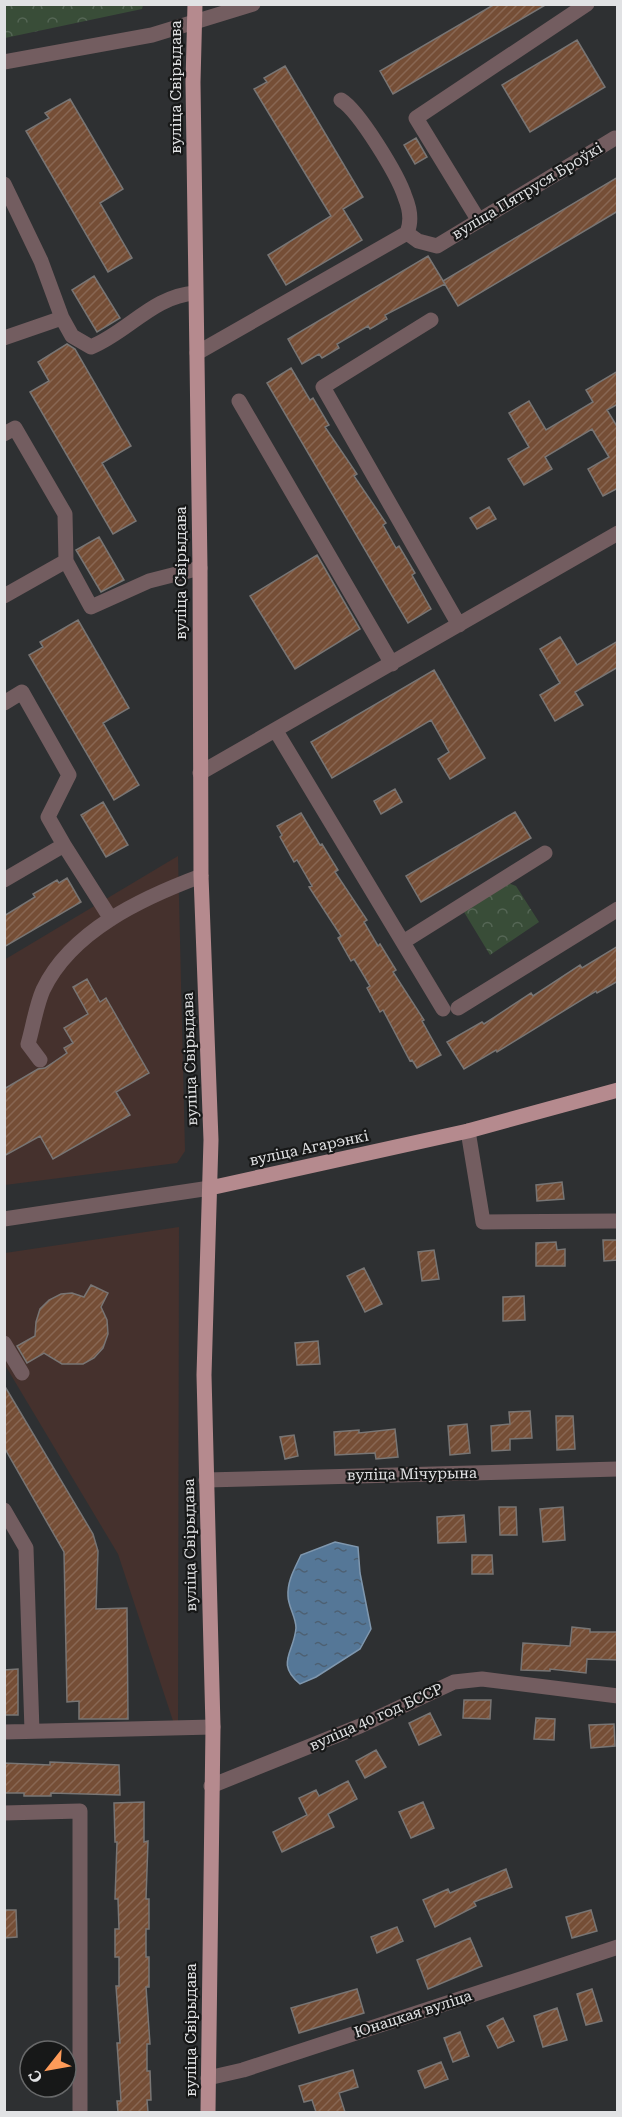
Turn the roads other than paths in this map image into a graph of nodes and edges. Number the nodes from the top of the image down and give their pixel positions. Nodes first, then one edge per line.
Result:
1 (195, 4) edge
2 (253, 4) edge
3 (587, 4) edge
4 (193, 22) junction
5 (4, 62) edge
6 (341, 100) dead end
7 (615, 138) dead end
8 (4, 184) edge
9 (479, 221) junction
10 (407, 233) junction
11 (195, 292) junction
12 (62, 318) junction
13 (431, 320) dead end
14 (4, 338) edge
15 (197, 353) junction
16 (239, 401) dead end
17 (4, 434) edge
18 (618, 533) edge
19 (66, 561) junction
20 (200, 568) junction
21 (4, 596) edge
22 (459, 625) junction
23 (392, 664) junction
24 (4, 703) edge
25 (276, 731) junction
26 (200, 773) junction
27 (64, 845) junction
28 (545, 853) dead end
29 (201, 876) junction
30 (4, 880) edge
31 (618, 909) edge
32 (111, 920) junction
33 (403, 942) junction
34 (40, 1060) dead end
35 (618, 1090) edge
36 (468, 1131) junction
37 (210, 1188) junction
38 (4, 1219) edge
39 (618, 1221) edge
40 (4, 1343) edge
41 (22, 1373) dead end
42 (618, 1469) edge
43 (206, 1480) junction
44 (4, 1510) edge
45 (618, 1696) edge
46 (213, 1728) junction
47 (32, 1731) junction
48 (4, 1732) edge
49 (211, 1786) junction
50 (4, 1813) edge
51 (618, 1947) edge
52 (208, 2078) junction
53 (80, 2112) edge
54 (208, 2112) edge

1 - 4 main road, вуліца Свірыдава
2 - 4 street
3 - 9 street
4 - 5 street
4 - 11 main road, вуліца Свірыдава
6 - 10 street
7 - 9 street, вуліца Пятруся Броўкі
8 - 12 street
9 - 10 street, вуліца Пятруся Броўкі
10 - 15 street
11 - 12 street
11 - 15 main road, вуліца Свірыдава
12 - 14 street
13 - 22 street
15 - 20 main road, вуліца Свірыдава
16 - 23 street
17 - 19 street
18 - 22 street
19 - 20 street
19 - 21 street
20 - 26 main road, вуліца Свірыдава
22 - 23 street
23 - 25 street
24 - 27 street
25 - 26 street
25 - 33 street
26 - 29 main road, вуліца Свірыдава
27 - 30 street
27 - 32 street
28 - 33 street
29 - 32 street
29 - 37 main road, вуліца Свірыдава
31 - 33 street
32 - 34 street
35 - 36 main road, вуліца Агарэнкі
36 - 37 main road, вуліца Агарэнкі
36 - 39 street
37 - 38 street, вуліца Агарэнкі
37 - 43 main road, вуліца Свірыдава
40 - 41 street
42 - 43 street, вуліца Мічурына
43 - 46 main road, вуліца Свірыдава
44 - 47 street
45 - 49 street, вуліца 40 год БССР
46 - 47 street
46 - 49 main road, вуліца Свірыдава
47 - 48 street
49 - 52 main road, вуліца Свірыдава
50 - 53 street
51 - 52 street, Юнацкая вуліца
52 - 54 main road, вуліца Свірыдава

